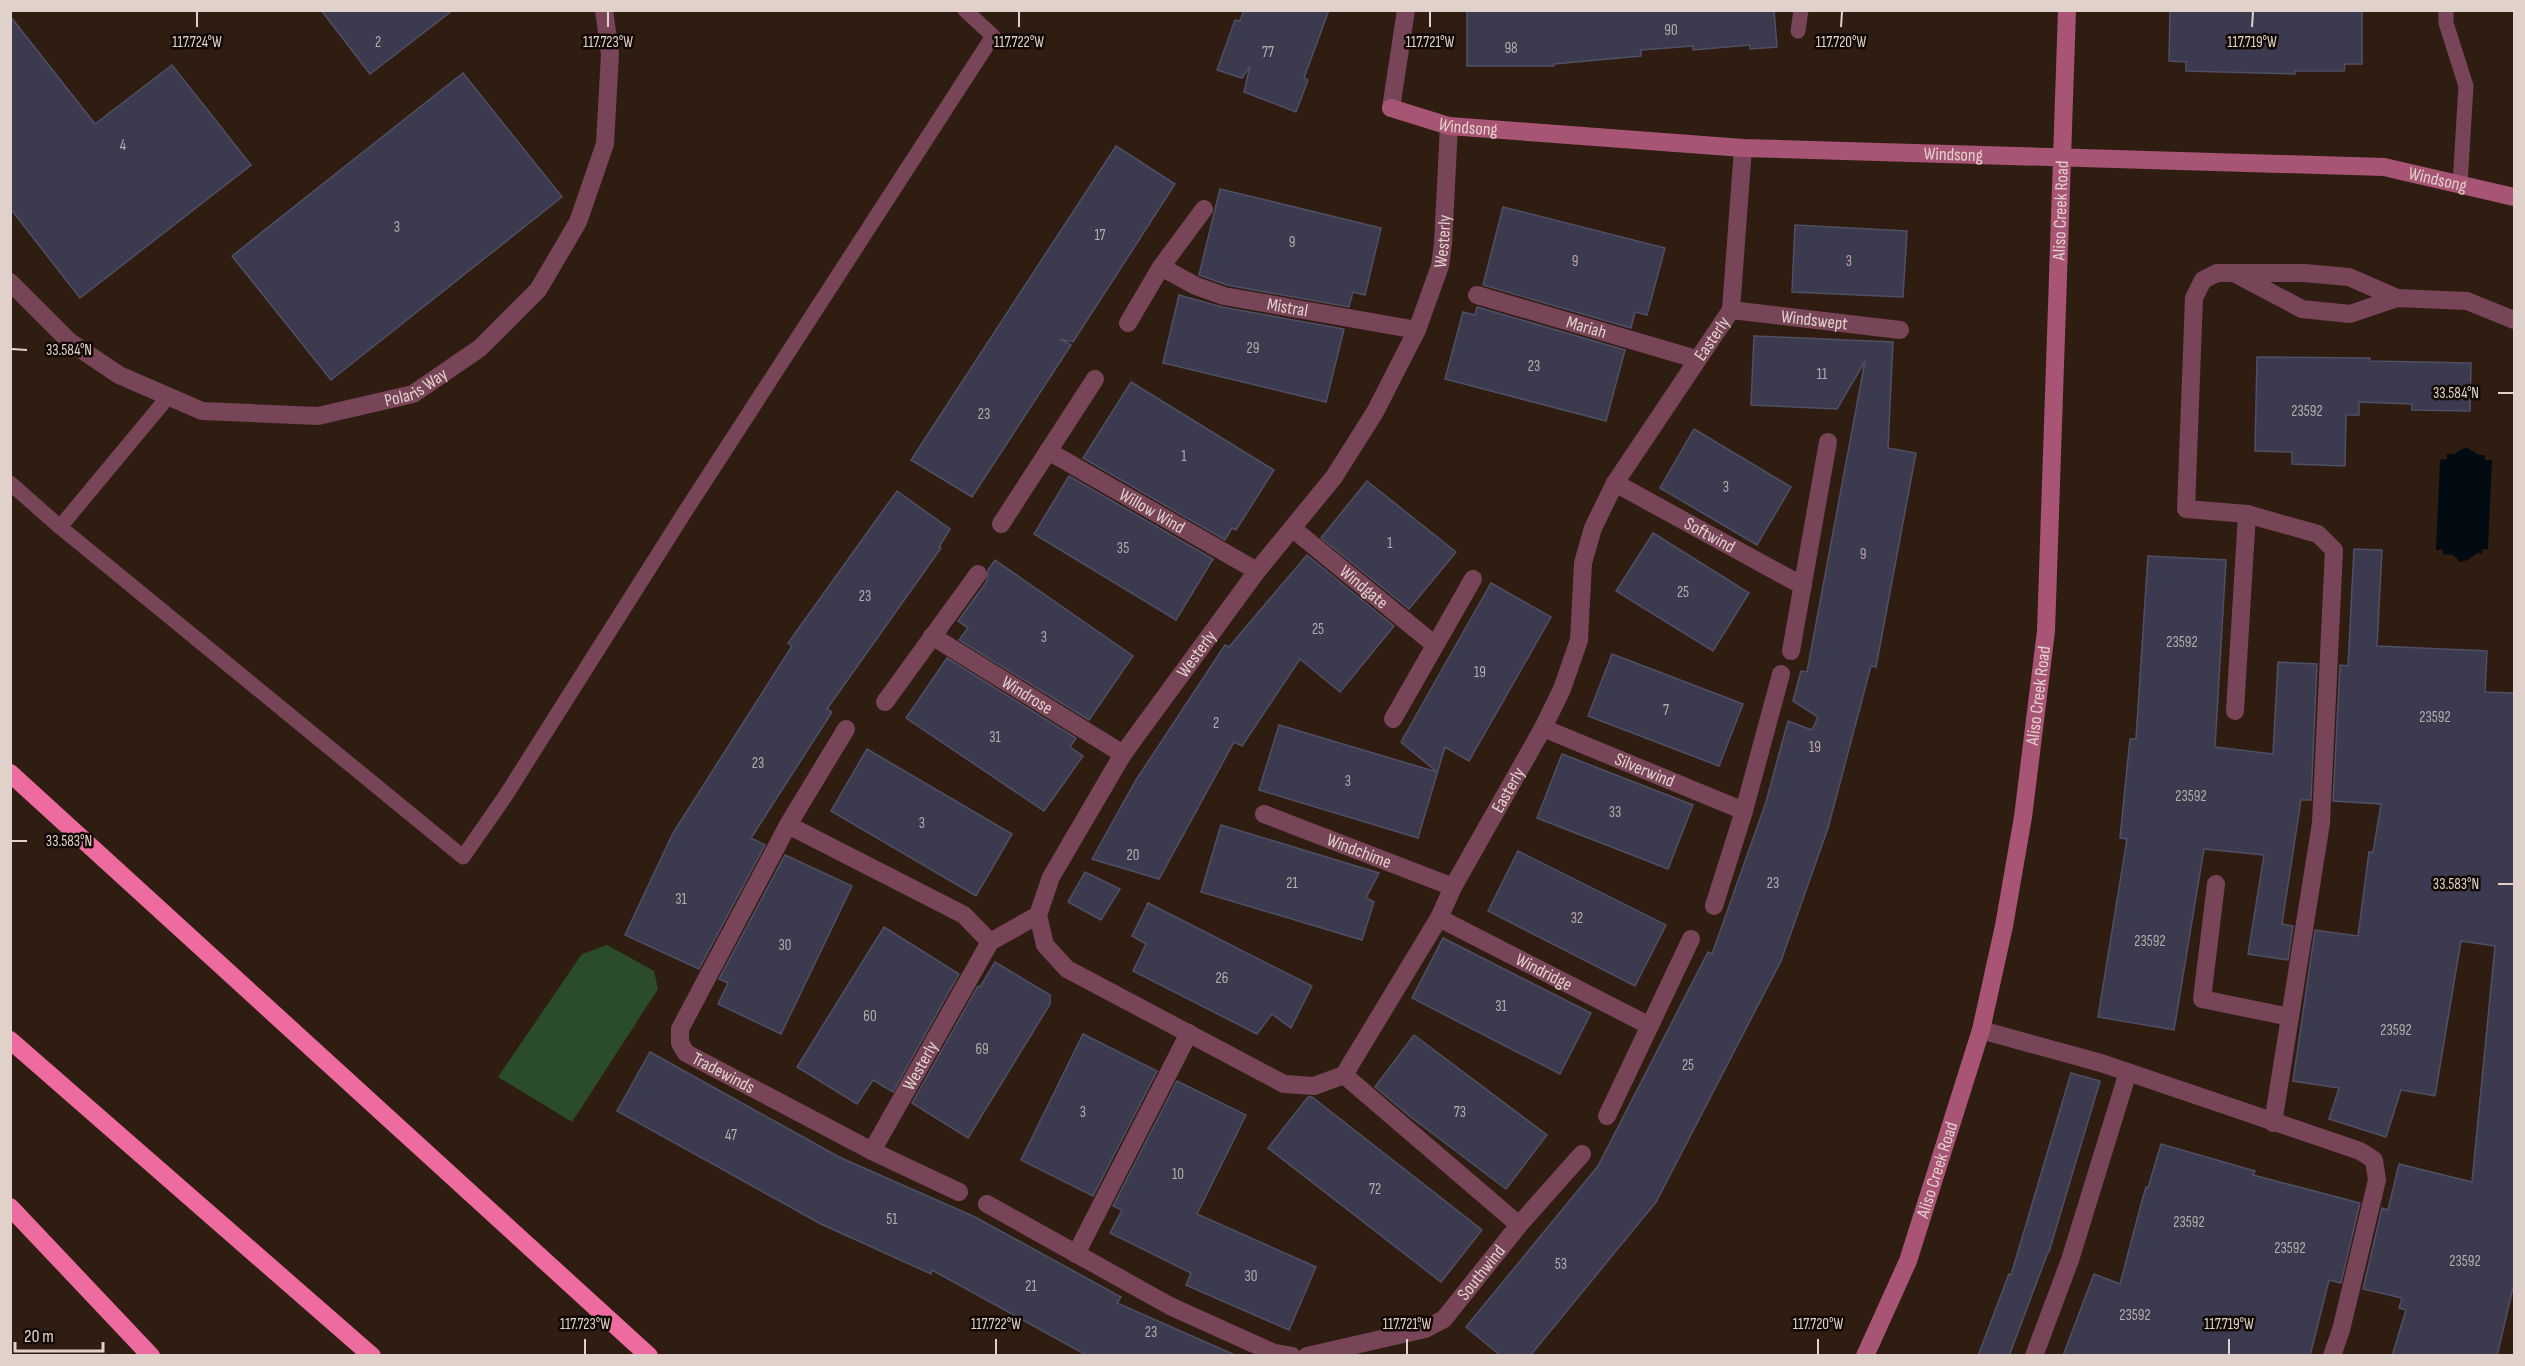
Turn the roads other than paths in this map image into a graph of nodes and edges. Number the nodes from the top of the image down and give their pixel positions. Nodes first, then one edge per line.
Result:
1 (604, 10) edge
2 (964, 10) edge
3 (1406, 10) edge
4 (1801, 10) edge
5 (2067, 10) edge
6 (2446, 10) edge
7 (1798, 31) dead end
8 (1391, 108) joint
9 (1449, 126) junction
10 (1743, 148) junction
11 (2062, 156) junction
12 (2460, 184) junction
13 (2514, 196) edge
14 (1204, 209) dead end
15 (1161, 267) junction
16 (2234, 273) junction
17 (10, 282) edge
18 (1477, 295) dead end
19 (2397, 298) junction
20 (1731, 310) junction
21 (2514, 320) edge
22 (1128, 323) dead end
23 (1417, 330) junction
24 (1900, 330) dead end
25 (1696, 359) junction
26 (1095, 379) dead end
27 (168, 397) junction
28 (1828, 442) dead end
29 (1048, 452) junction
30 (10, 483) edge
31 (1615, 483) junction
32 (2247, 514) junction
33 (1001, 524) dead end
34 (60, 527) junction
35 (1292, 528) junction
36 (1257, 571) junction
37 (978, 574) dead end
38 (1473, 579) dead end
39 (1803, 586) junction
40 (932, 636) junction
41 (1435, 645) junction
42 (1791, 651) dead end
43 (1781, 674) dead end
44 (885, 702) dead end
45 (2235, 711) dead end
46 (1393, 719) dead end
47 (1543, 728) junction
48 (846, 729) dead end
49 (1123, 754) junction
50 (10, 773) edge
51 (1744, 811) junction
52 (1263, 814) dead end
53 (788, 825) junction
54 (2216, 884) dead end
55 (1453, 887) junction
56 (1714, 906) dead end
57 (1038, 915) junction
58 (1439, 918) junction
59 (1691, 939) dead end
60 (990, 942) junction
61 (2290, 1017) junction
62 (1650, 1026) junction
63 (1981, 1030) junction
64 (1189, 1033) junction
65 (10, 1040) edge
66 (2128, 1072) junction
67 (1344, 1076) junction
68 (1607, 1116) dead end
69 (2273, 1123) junction
70 (872, 1151) junction
71 (1582, 1154) dead end
72 (959, 1192) dead end
73 (987, 1204) dead end
74 (10, 1207) edge
75 (1519, 1225) junction
76 (1076, 1254) junction
77 (152, 1356) edge
78 (372, 1356) edge
79 (649, 1356) edge
80 (1292, 1356) edge
81 (1307, 1356) edge
82 (1864, 1356) edge
83 (2034, 1356) edge
84 (2332, 1356) edge

1 - 27 street, Polaris Way
2 - 34 lane
3 - 8 street
4 - 7 lane
5 - 11 main road, Aliso Creek Road
6 - 12 lane
8 - 9 main road, Windsong
9 - 10 main road, Windsong
9 - 23 street, Westerly
10 - 11 main road, Windsong
10 - 20 street, Easterly
11 - 12 main road, Windsong
11 - 63 main road, Aliso Creek Road
12 - 13 main road, Windsong
14 - 15 street
15 - 22 street
15 - 23 street, Mistral
16 - 19 street
16 - 19 street
16 - 32 street
17 - 27 street, Polaris Way
18 - 25 street, Mariah
19 - 21 street
20 - 24 street, Windswept
20 - 25 street, Easterly
23 - 35 street, Westerly
25 - 31 street, Easterly
26 - 29 street
27 - 34 lane
28 - 39 street
29 - 33 street
29 - 36 street, Willow Wind
30 - 34 lane
31 - 39 street, Softwind
31 - 47 street, Easterly
32 - 45 street
32 - 61 street
35 - 36 street, Westerly
35 - 41 street, Windgate
36 - 49 street, Westerly
37 - 40 street
38 - 41 street
39 - 42 street
40 - 44 street
40 - 49 street, Windrose
41 - 46 street
43 - 51 street
47 - 51 street, Silverwind
47 - 55 street, Easterly
48 - 53 street, Tradewinds
49 - 57 street, Westerly
50 - 79 highway
51 - 56 street
52 - 55 street, Windchime
53 - 60 street
53 - 70 street, Tradewinds
54 - 61 street
55 - 58 street, Easterly
57 - 60 street
57 - 64 street
58 - 62 street, Windridge
58 - 67 street, Easterly
59 - 62 street
60 - 70 street, Westerly
61 - 69 street
62 - 68 street
63 - 66 street
63 - 82 main road, Aliso Creek Road
64 - 67 street
64 - 76 street
65 - 78 highway
66 - 69 street
66 - 83 street
67 - 75 street
69 - 84 street
70 - 72 street, Tradewinds
71 - 75 street, Southwind
73 - 76 street
74 - 77 highway
75 - 81 street, Southwind
76 - 80 street

